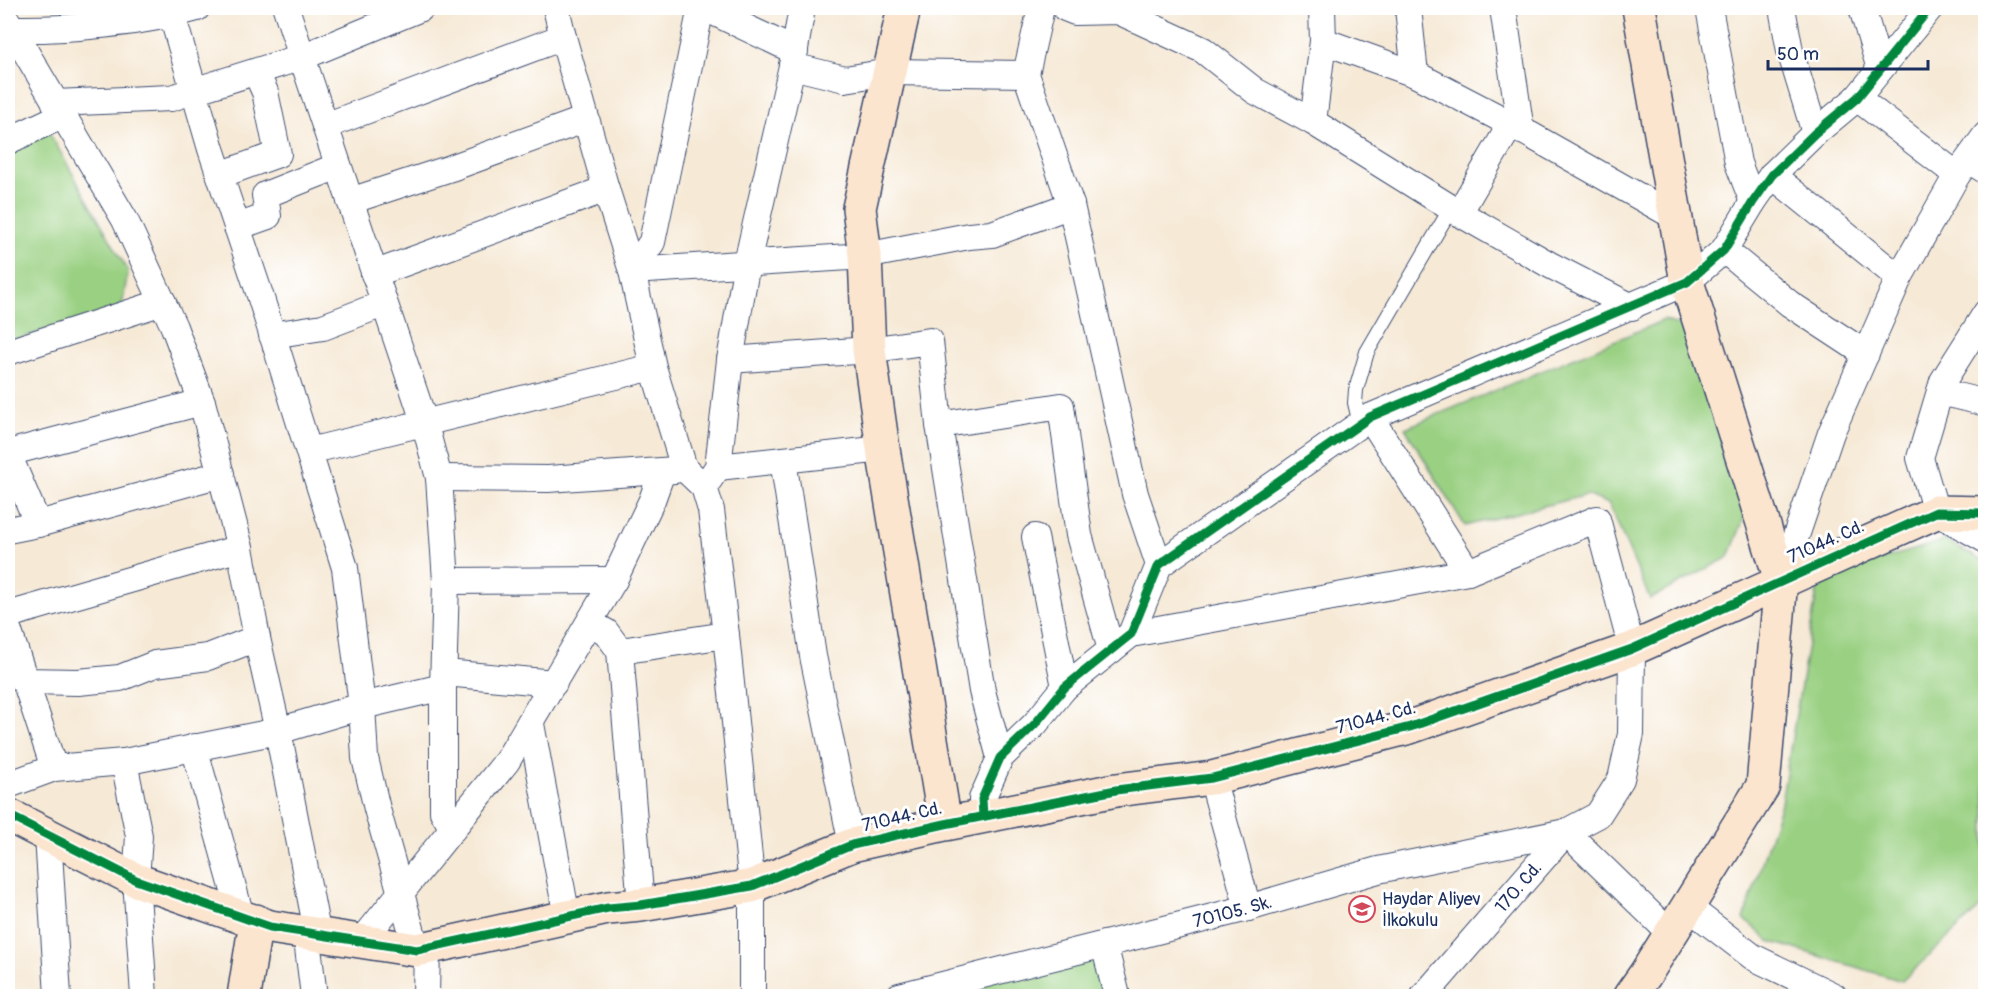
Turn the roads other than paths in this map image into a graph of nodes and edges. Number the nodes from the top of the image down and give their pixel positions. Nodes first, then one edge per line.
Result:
1 (196, 8) edge
2 (286, 8) edge
3 (421, 8) edge
4 (556, 8) edge
5 (703, 8) edge
6 (802, 8) edge
7 (904, 8) edge
8 (1041, 8) edge
9 (1065, 8) edge
10 (1322, 8) edge
11 (1408, 8) edge
12 (1503, 8) edge
13 (1639, 8) edge
14 (1708, 8) edge
15 (1782, 8) edge
16 (1862, 8) edge
17 (1930, 8) edge
18 (171, 11) edge
19 (394, 13) edge
20 (9, 28) edge
21 (563, 37) junction
22 (1323, 41) junction
23 (302, 57) junction
24 (794, 59) junction
25 (1880, 69) junction
26 (256, 72) junction
27 (889, 72) junction
28 (1026, 74) junction
29 (1415, 74) junction
30 (194, 90) junction
31 (1857, 98) junction
32 (59, 109) junction
33 (586, 119) junction
34 (1312, 122) junction
35 (325, 126) junction
36 (1516, 127) junction
37 (1815, 134) junction
38 (1986, 135) edge
39 (8, 141) edge
40 (338, 166) junction
41 (1961, 169) junction
42 (220, 175) junction
43 (1772, 175) junction
44 (1986, 178) edge
45 (606, 189) junction
46 (350, 201) junction
47 (1753, 202) junction
48 (1071, 205) junction
49 (1455, 211) junction
50 (1677, 218) junction
51 (237, 227) junction
52 (1724, 250) junction
53 (865, 256) junction
54 (747, 263) junction
55 (632, 272) junction
56 (374, 274) junction
57 (1899, 278) junction
58 (1687, 282) junction
59 (163, 302) junction
60 (383, 304) junction
61 (1632, 307) junction
62 (1981, 327) edge
63 (272, 335) junction
64 (869, 350) junction
65 (8, 352) edge
66 (1866, 354) junction
67 (730, 360) junction
68 (653, 367) junction
69 (1940, 393) junction
70 (202, 402) junction
71 (1986, 403) edge
72 (424, 421) junction
73 (1365, 421) junction
74 (939, 425) junction
75 (883, 449) junction
76 (309, 451) junction
77 (8, 453) edge
78 (783, 460) junction
79 (673, 470) junction
80 (221, 474) junction
81 (711, 477) junction
82 (439, 478) junction
83 (1936, 512) junction
84 (1986, 513) edge
85 (38, 524) junction
86 (8, 530) edge
87 (1035, 537) dead end
88 (1986, 540) edge
89 (240, 548) junction
90 (1159, 565) junction
91 (1468, 572) junction
92 (614, 580) junction
93 (1781, 580) junction
94 (446, 581) junction
95 (8, 615) edge
96 (590, 623) junction
97 (8, 629) edge
98 (1131, 634) junction
99 (726, 635) junction
100 (257, 638) junction
101 (1632, 649) junction
102 (1111, 650) junction
103 (620, 651) junction
104 (444, 680) junction
105 (23, 681) junction
106 (554, 683) junction
107 (1065, 687) junction
108 (362, 706) junction
109 (531, 723) junction
110 (278, 731) junction
111 (194, 747) junction
112 (1000, 758) junction
113 (124, 762) junction
114 (54, 768) junction
115 (1212, 778) junction
116 (8, 785) edge
117 (8, 815) edge
118 (983, 816) junction
119 (945, 824) junction
120 (453, 829) junction
121 (1566, 832) junction
122 (48, 836) junction
123 (852, 845) junction
124 (136, 880) junction
125 (752, 886) junction
126 (401, 894) junction
127 (641, 905) junction
128 (1248, 908) junction
129 (567, 917) junction
130 (248, 919) junction
131 (1680, 920) junction
132 (312, 934) junction
133 (362, 941) junction
134 (1104, 944) junction
135 (422, 949) junction
136 (58, 996) edge
137 (144, 996) edge
138 (244, 996) edge
139 (314, 996) edge
140 (426, 996) edge
141 (752, 996) edge
142 (898, 996) edge
143 (1117, 996) edge
144 (1424, 996) edge
145 (1629, 996) edge
146 (1834, 996) edge

1 - 18 street
2 - 23 street
3 - 19 street
4 - 21 street
5 - 24 street
5 - 55 street
6 - 24 street
7 - 27 street
8 - 28 street
9 - 34 street
10 - 22 street
11 - 29 street
12 - 36 street
13 - 50 street
14 - 47 street
15 - 37 street
16 - 25 street
17 - 25 street
18 - 20 street
18 - 30 street
19 - 23 street
20 - 32 street
21 - 33 street
21 - 35 street
22 - 29 street
22 - 34 street
23 - 26 street
23 - 35 street
24 - 27 street
24 - 54 street
25 - 31 street
26 - 30 street
26 - 42 street
27 - 28 street
27 - 53 street
28 - 48 street
29 - 36 street
30 - 32 street
30 - 42 street
31 - 37 street
31 - 41 street
32 - 39 street
32 - 59 street
33 - 45 street
33 - 46 street
34 - 49 street
35 - 40 street
36 - 49 street
36 - 50 street
37 - 43 street
38 - 41 street
40 - 46 street
40 - 51 street
41 - 44 lane
41 - 57 street
42 - 51 street
43 - 47 street
43 - 57 street
45 - 55 street
45 - 56 street
46 - 56 street
47 - 52 street
48 - 53 street
48 - 90 street
49 - 61 street
49 - 73 lane
50 - 58 street
51 - 63 street
52 - 58 street
52 - 66 street
53 - 54 street
53 - 64 street
54 - 55 street
54 - 67 street
55 - 68 street
56 - 60 street
57 - 66 street
58 - 61 street
58 - 93 street
59 - 65 street
59 - 70 street
60 - 63 street
60 - 72 street
61 - 73 street
62 - 69 street
63 - 76 street
64 - 67 street
64 - 74 street
64 - 75 street
66 - 93 street
67 - 81 street
68 - 72 street
68 - 79 street
69 - 71 street
69 - 83 street
70 - 77 street
70 - 80 street
72 - 76 street
72 - 82 street
73 - 90 street
73 - 91 street
74 - 102 street
74 - 112 street
75 - 78 street
75 - 119 street
76 - 108 street
77 - 85 street
78 - 81 street
78 - 123 street
79 - 81 street
79 - 82 street
79 - 92 street
80 - 85 street
80 - 89 street
81 - 99 street
82 - 94 street
83 - 84 street, 71044. Cd.
83 - 88 street
83 - 93 street, 71044. Cd.
85 - 86 street
87 - 107 street
89 - 95 street
89 - 100 street
90 - 98 street
91 - 98 street
91 - 101 street
92 - 94 street
92 - 96 street
93 - 101 street, 71044. Cd.
93 - 131 street
94 - 104 street
96 - 103 street
96 - 106 street
97 - 105 street
98 - 102 street
99 - 103 street
99 - 125 street
100 - 105 street
100 - 110 street
101 - 115 street, 71044. Cd.
101 - 121 street
102 - 107 street
103 - 127 street
104 - 106 street
104 - 108 street
104 - 120 street
105 - 114 street
106 - 109 street
107 - 112 street
108 - 110 street
108 - 126 street
109 - 120 street
109 - 129 street
110 - 111 street
110 - 132 street
111 - 113 street
111 - 130 street
112 - 118 street
113 - 114 street
113 - 124 street
114 - 116 street
115 - 118 street, 71044. Cd.
115 - 128 street
117 - 122 street
118 - 119 street, 71044. Cd.
119 - 123 street, 71044. Cd.
120 - 126 street
121 - 128 street, 70105. Sk.
121 - 131 street
121 - 144 street, 170. Cd.
122 - 124 street
122 - 136 street
123 - 125 street, 71044. Cd.
124 - 130 street
124 - 137 street
125 - 127 street, 71044. Cd.
125 - 141 street
126 - 133 street
126 - 135 street
127 - 129 street, 71044. Cd.
128 - 134 street, 70105. Sk.
129 - 135 street, 71044. Cd.
130 - 132 street
130 - 138 street
131 - 145 street
131 - 146 street
132 - 133 street
132 - 139 street
133 - 135 street
134 - 142 street, 70105. Sk.
134 - 143 street
135 - 140 street

